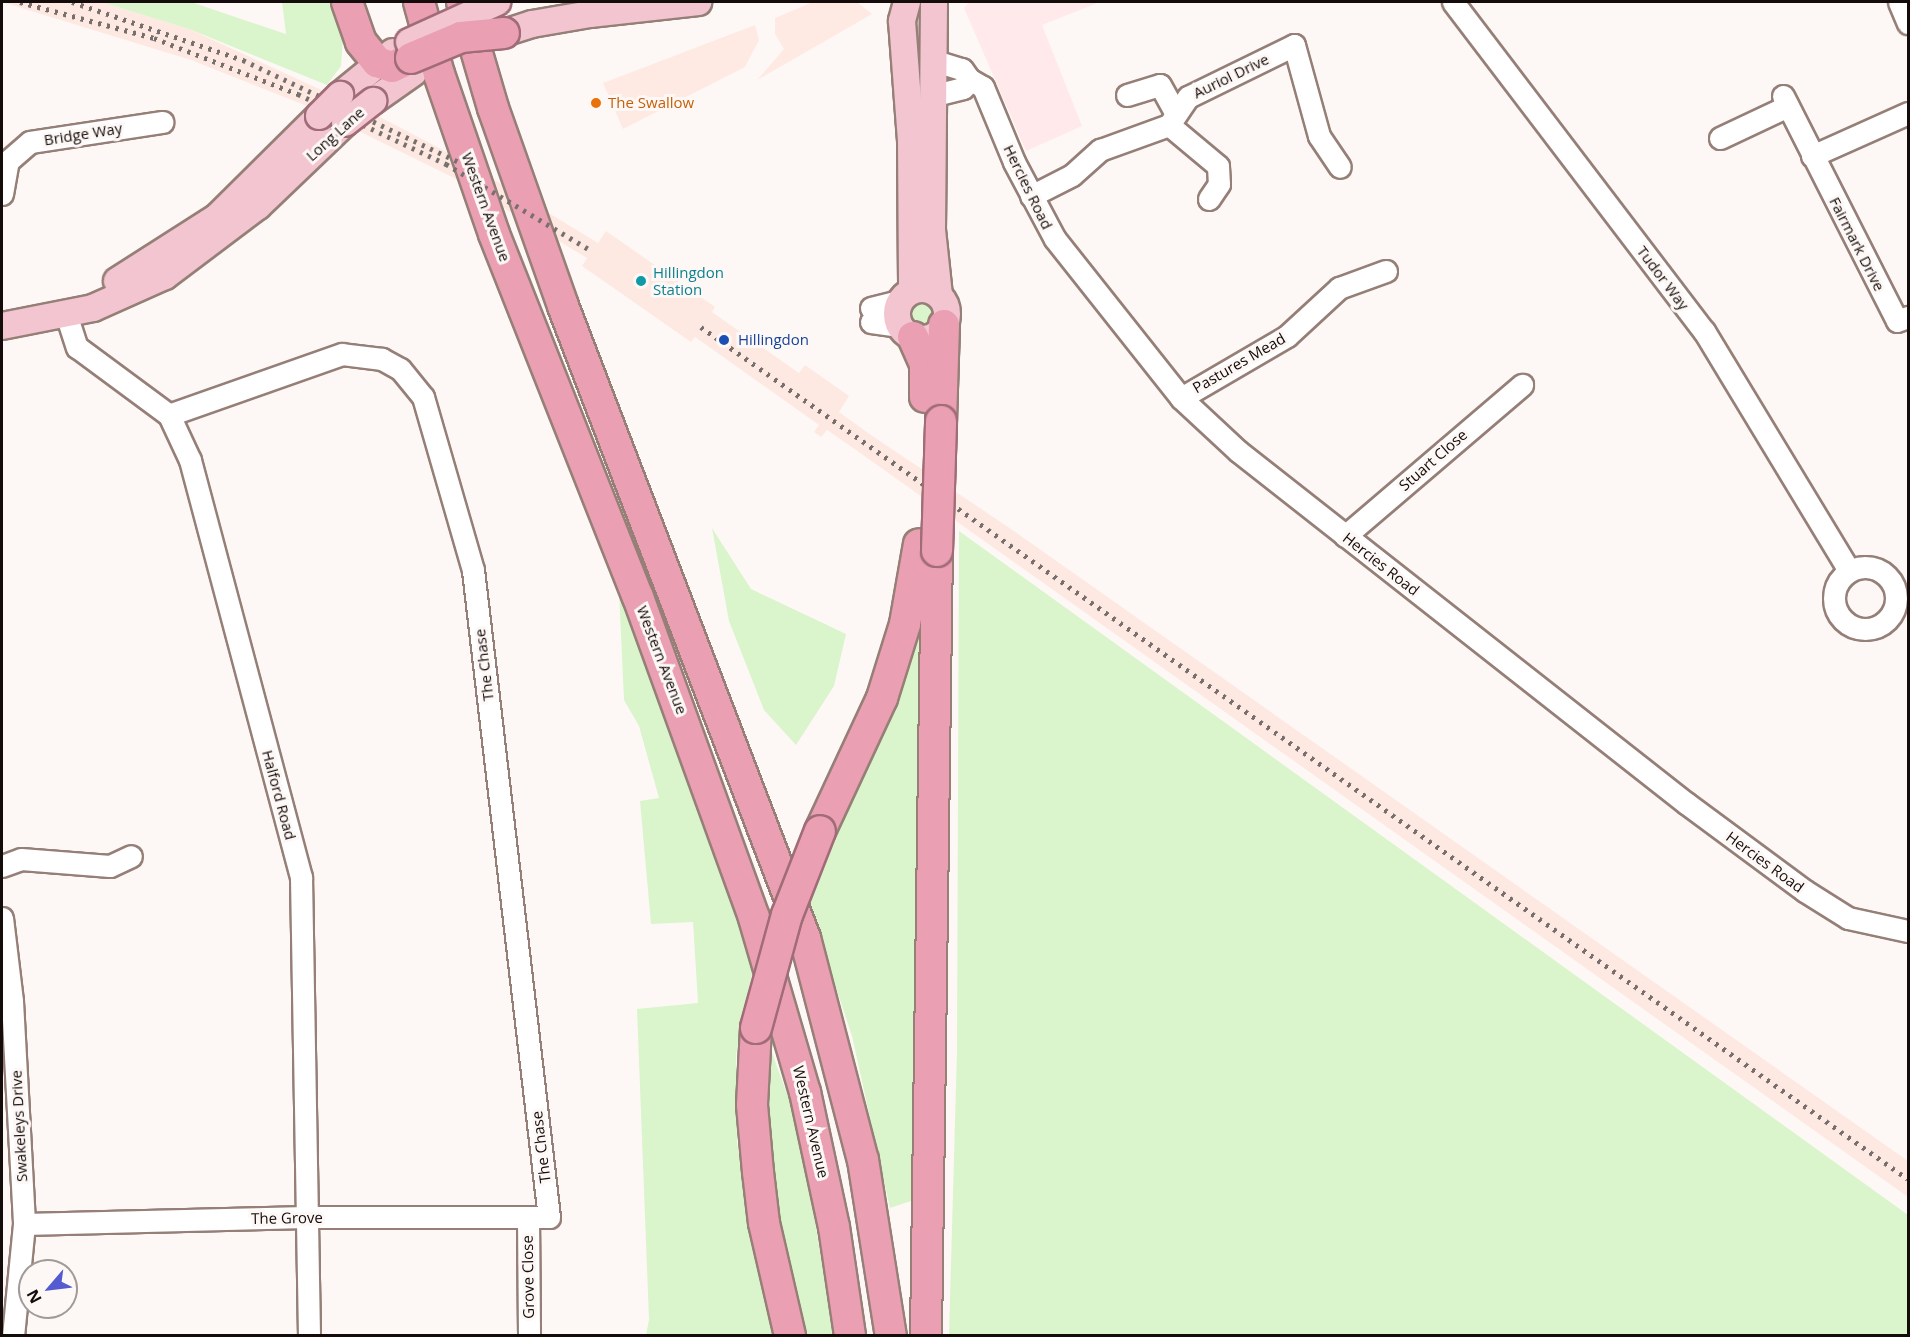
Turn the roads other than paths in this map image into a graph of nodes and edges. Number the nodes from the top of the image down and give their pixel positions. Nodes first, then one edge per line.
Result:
1 (347, 2) edge
2 (418, 2) edge
3 (462, 2) edge
4 (498, 2) edge
5 (698, 2) edge
6 (934, 2) edge
7 (1454, 2) edge
8 (1899, 2) edge
9 (899, 8) edge
10 (1908, 23) edge
11 (504, 33) joint
12 (411, 58) junction
13 (935, 61) junction
14 (377, 62) junction
15 (969, 79) junction
16 (936, 95) junction
17 (1127, 95) dead end
18 (1908, 113) edge
19 (1172, 119) junction
20 (162, 122) dead end
21 (329, 122) junction
22 (1720, 138) dead end
23 (1812, 156) junction
24 (1340, 167) dead end
25 (2, 194) edge
26 (1031, 196) junction
27 (1209, 199) dead end
28 (1386, 271) dead end
29 (939, 295) junction
30 (2, 312) edge
31 (906, 314) junction
32 (871, 315) dead end
33 (66, 316) junction
34 (1908, 317) edge
35 (944, 325) junction
36 (2, 326) edge
37 (1522, 385) dead end
38 (1181, 398) junction
39 (169, 415) junction
40 (933, 420) junction
41 (1345, 536) junction
42 (928, 547) junction
43 (1849, 570) dead end
44 (131, 856) dead end
45 (2, 866) edge
46 (2, 918) edge
47 (1908, 931) edge
48 (7, 1001) edge
49 (549, 1216) joint
50 (306, 1217) junction
51 (528, 1218) junction
52 (24, 1224) junction
53 (13, 1335) edge
54 (309, 1335) edge
55 (529, 1335) edge
56 (790, 1335) edge
57 (850, 1335) edge
58 (891, 1335) edge
59 (926, 1335) edge

1 - 14 highway
2 - 57 highway, Western Avenue
3 - 58 highway
4 - 12 main road, Long Lane, bridge
5 - 11 main road
6 - 13 main road
7 - 43 street, Tudor Way
8 - 10 street
9 - 31 main road
11 - 12 highway, bridge
12 - 14 highway
12 - 21 main road, Long Lane, bridge
13 - 15 street, Hercies Road
13 - 16 main road
14 - 21 main road, Long Lane, bridge
15 - 16 street
15 - 26 street, Hercies Road
16 - 29 main road
17 - 19 street
18 - 23 street
19 - 24 street, Auriol Drive
19 - 26 street, Auriol Drive
19 - 27 street
20 - 25 street, Bridge Way
21 - 30 main road, Long Lane
21 - 33 main road, Long Lane
22 - 23 street, Fairmark Drive
23 - 34 street, Fairmark Drive
26 - 38 street, Hercies Road
28 - 38 street, Pastures Mead
29 - 31 main road
29 - 35 main road
31 - 32 street
31 - 35 main road
31 - 40 highway
33 - 36 main road, Long Lane
33 - 39 street, Halford Road
35 - 40 highway
37 - 41 street, Stuart Close
38 - 41 street, Hercies Road
39 - 49 street, The Chase
39 - 50 street, Halford Road
40 - 42 highway
41 - 47 street, Hercies Road
42 - 56 highway, bridge
42 - 59 highway
44 - 45 street
46 - 48 street, Swakeleys Drive
48 - 52 street, Swakeleys Drive
49 - 51 street, The Grove
50 - 51 street, The Grove
50 - 52 street, The Grove
50 - 54 street, Halford Road
51 - 55 street, Grove Close
52 - 53 street, Swakeleys Drive

